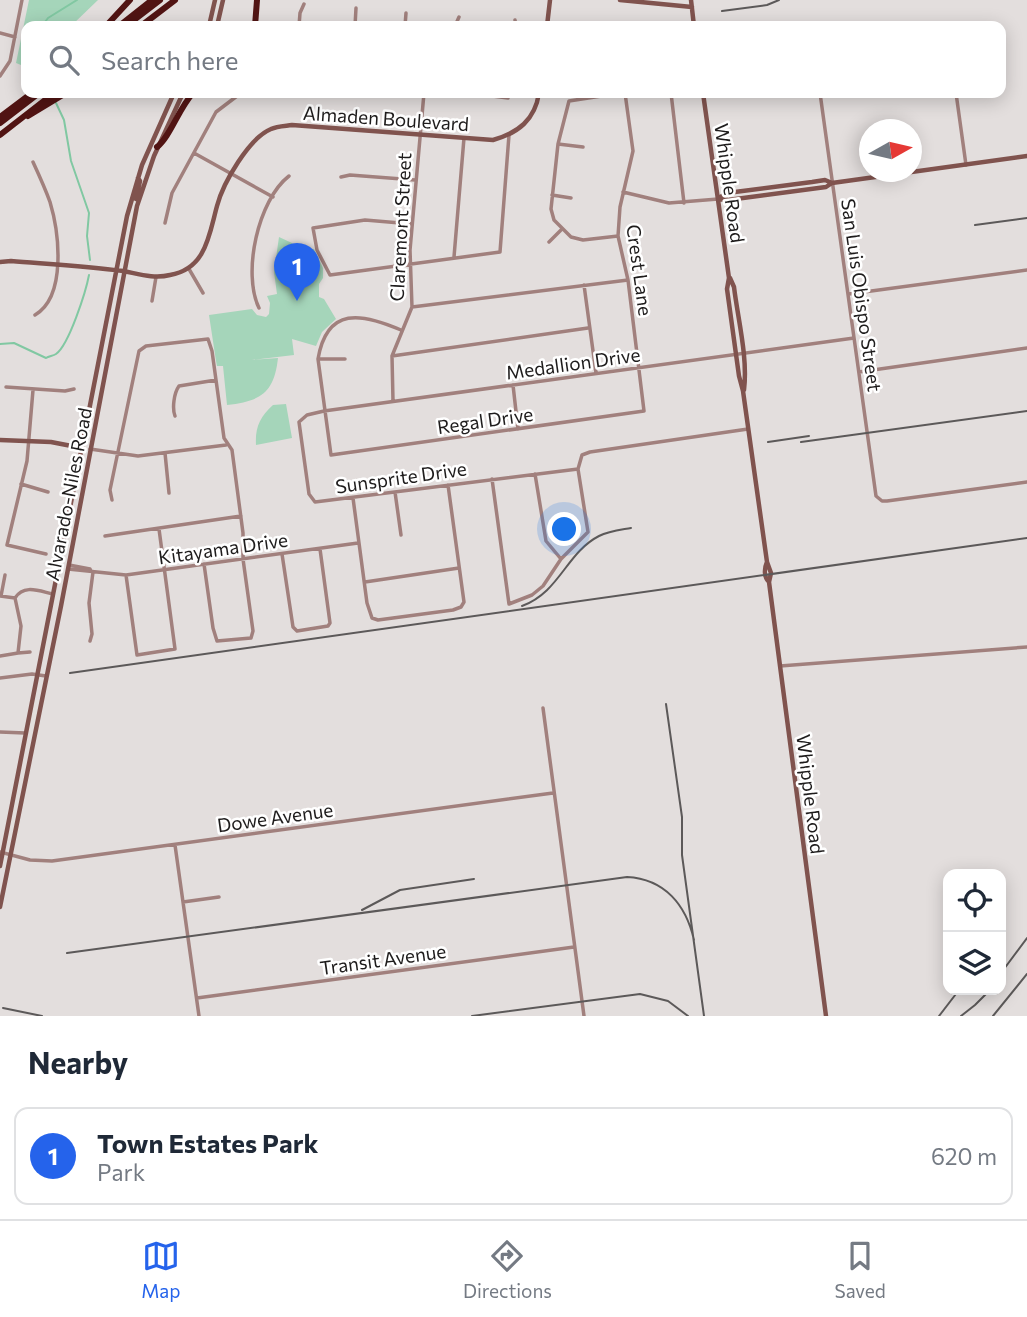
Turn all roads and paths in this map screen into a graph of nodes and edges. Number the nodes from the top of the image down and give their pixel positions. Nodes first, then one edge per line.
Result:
1 (22, 0) edge
2 (130, 0) edge
3 (152, 0) edge
4 (160, 0) edge
5 (175, 0) edge
6 (215, 0) edge
7 (223, 0) edge
8 (257, 0) edge
9 (550, 0) edge
10 (623, 0) edge
11 (691, 0) edge
12 (304, 4) dead end
13 (692, 7) junction
14 (356, 8) dead end
15 (406, 13) dead end
16 (459, 17) dead end
17 (111, 21) edge
18 (125, 21) edge
19 (133, 21) edge
20 (148, 21) edge
21 (210, 21) edge
22 (218, 21) edge
23 (255, 21) edge
24 (299, 21) edge
25 (355, 21) edge
26 (405, 21) edge
27 (457, 21) edge
28 (548, 21) edge
29 (693, 21) edge
30 (0, 33) edge
31 (15, 37) junction
32 (0, 76) edge
33 (28, 98) edge
34 (28, 98) edge
35 (48, 98) edge
36 (57, 98) edge
37 (172, 98) edge
38 (181, 98) edge
39 (189, 98) edge
40 (234, 98) edge
41 (424, 98) edge
42 (538, 98) edge
43 (589, 98) edge
44 (624, 98) edge
45 (672, 98) edge
46 (705, 98) edge
47 (821, 98) edge
48 (957, 98) edge
49 (33, 112) junction
50 (0, 117) edge
51 (0, 123) edge
52 (420, 134) junction
53 (0, 135) edge
54 (509, 135) junction
55 (464, 138) junction
56 (558, 144) junction
57 (157, 147) junction
58 (583, 147) dead end
59 (194, 153) junction
60 (1027, 156) edge
61 (33, 162) dead end
62 (966, 165) junction
63 (232, 175) junction
64 (289, 176) dead end
65 (341, 177) dead end
66 (137, 178) junction
67 (415, 180) junction
68 (832, 183) junction
69 (624, 192) junction
70 (552, 195) junction
71 (273, 197) junction
72 (571, 198) dead end
73 (718, 199) junction
74 (684, 203) junction
75 (134, 217) junction
76 (165, 223) dead end
77 (412, 224) junction
78 (561, 230) junction
79 (618, 236) junction
80 (549, 242) dead end
81 (454, 257) junction
82 (11, 261) junction
83 (0, 262) edge
84 (58, 265) junction
85 (410, 265) junction
86 (10, 268) dead end
87 (189, 269) junction
88 (1027, 270) edge
89 (117, 271) junction
90 (124, 272) junction
91 (156, 277) junction
92 (729, 278) junction
93 (628, 280) junction
94 (584, 285) junction
95 (203, 293) dead end
96 (848, 295) junction
97 (152, 301) dead end
98 (412, 307) junction
99 (260, 308) dead end
100 (35, 315) dead end
101 (588, 328) junction
102 (401, 330) junction
103 (854, 338) junction
104 (1027, 348) edge
105 (743, 354) junction
106 (736, 355) junction
107 (392, 356) junction
108 (318, 359) junction
109 (345, 359) dead end
110 (639, 367) junction
111 (859, 372) junction
112 (596, 373) junction
113 (216, 380) junction
114 (513, 385) junction
115 (6, 387) dead end
116 (74, 389) dead end
117 (33, 390) junction
118 (743, 391) junction
119 (393, 402) junction
120 (324, 411) junction
121 (644, 411) joint
122 (175, 416) dead end
123 (299, 422) joint
124 (518, 429) junction
125 (748, 429) junction
126 (0, 440) edge
127 (28, 442) junction
128 (227, 445) junction
129 (81, 447) junction
130 (90, 450) junction
131 (165, 453) junction
132 (118, 455) junction
133 (578, 469) junction
134 (535, 474) junction
135 (492, 479) junction
136 (1027, 482) edge
137 (21, 484) junction
138 (448, 485) junction
139 (48, 492) dead end
140 (395, 492) junction
141 (169, 493) dead end
142 (354, 498) junction
143 (112, 500) dead end
144 (241, 516) junction
145 (159, 529) junction
146 (401, 535) dead end
147 (105, 536) dead end
148 (358, 543) junction
149 (320, 548) junction
150 (46, 554) dead end
151 (282, 554) junction
152 (243, 559) junction
153 (561, 559) junction
154 (204, 564) junction
155 (68, 567) junction
156 (460, 568) junction
157 (165, 570) junction
158 (92, 571) junction
159 (5, 575) dead end
160 (126, 575) junction
161 (365, 582) junction
162 (54, 594) junction
163 (0, 596) edge
164 (15, 598) junction
165 (90, 641) dead end
166 (1027, 647) edge
167 (30, 652) dead end
168 (18, 653) junction
169 (0, 656) edge
170 (780, 666) junction
171 (37, 674) junction
172 (46, 676) junction
173 (0, 678) edge
174 (542, 708) dead end
175 (0, 732) edge
176 (25, 733) junction
177 (554, 793) junction
178 (175, 844) junction
179 (1, 852) edge
180 (10, 855) junction
181 (0, 866) edge
182 (219, 897) dead end
183 (183, 902) junction
184 (0, 907) edge
185 (574, 947) junction
186 (197, 998) junction
187 (827, 1014) edge
188 (199, 1016) edge
189 (584, 1016) edge

1 - 31 street
2 - 17 highway
3 - 18 highway
4 - 19 highway
5 - 20 highway
6 - 21 main road
7 - 22 main road
8 - 23 highway
9 - 28 main road
10 - 13 main road
11 - 13 main road
12 - 24 street
13 - 29 main road
14 - 25 street
15 - 26 street
16 - 27 street
30 - 31 street
31 - 32 street
33 - 50 highway
34 - 51 highway
35 - 49 highway
36 - 49 highway
37 - 66 main road, Alvarado-Niles Road
38 - 57 main road, Alvarado-Niles Road
39 - 57 highway
40 - 59 street
41 - 52 street, Claremont Street
42 - 54 main road
43 - 56 street
44 - 69 street, Crest Lane
45 - 74 street
46 - 73 main road, Whipple Road
47 - 68 street, San Luis Obispo Street
48 - 62 street
49 - 53 highway
52 - 55 main road, Almaden Boulevard
52 - 63 main road, Almaden Boulevard
52 - 67 street, Claremont Street
54 - 55 main road, Almaden Boulevard
54 - 81 street
55 - 81 street
56 - 58 street
56 - 70 street
57 - 75 main road, Alvarado-Niles Road
59 - 63 street
59 - 76 street
60 - 62 main road
61 - 84 street
62 - 68 main road
63 - 71 street
63 - 87 main road, Almaden Boulevard
64 - 71 street
65 - 67 street
66 - 75 main road
66 - 89 main road, Alvarado-Niles Road
67 - 77 street, Claremont Street
68 - 73 main road
68 - 96 street, San Luis Obispo Street
69 - 74 street
69 - 79 street, Crest Lane
70 - 72 street
70 - 78 street
71 - 99 street
73 - 74 street
73 - 92 main road, Whipple Road
75 - 90 main road, Alvarado-Niles Road
77 - 85 street, Claremont Street
77 - 85 street
78 - 79 street
78 - 80 street
79 - 93 street, Crest Lane
81 - 85 street
82 - 83 main road
82 - 84 main road
82 - 86 street
84 - 89 main road
84 - 100 street
85 - 98 street, Claremont Street
87 - 91 main road
87 - 95 street
88 - 96 street
89 - 90 main road
89 - 129 main road, Alvarado-Niles Road
90 - 91 main road
90 - 130 main road, Alvarado-Niles Road
91 - 97 street
92 - 105 main road, Whipple Road
92 - 106 main road, Whipple Road
93 - 94 street
93 - 110 street, Crest Lane
94 - 98 street
94 - 101 street
96 - 103 street, San Luis Obispo Street
98 - 102 street, Claremont Street
101 - 107 street
101 - 112 street
102 - 107 street, Claremont Street
102 - 108 street
103 - 105 street, Medallion Drive
103 - 111 street, San Luis Obispo Street
104 - 111 street
105 - 106 street, Medallion Drive
105 - 118 main road, Whipple Road
106 - 110 street, Medallion Drive
106 - 118 main road, Whipple Road
107 - 119 street, Claremont Street
108 - 109 street
108 - 120 street
110 - 112 street, Medallion Drive
110 - 121 street, Crest Lane
111 - 136 street, San Luis Obispo Street
112 - 114 street, Medallion Drive
113 - 122 street
113 - 128 street
113 - 132 street
114 - 119 street, Medallion Drive
114 - 124 street
115 - 117 street
116 - 117 street
117 - 127 street
118 - 125 main road, Whipple Road
119 - 120 street, Medallion Drive
120 - 123 street, Medallion Drive
120 - 124 street, Regal Drive
121 - 124 street, Regal Drive
123 - 142 street, Sunsprite Drive
125 - 133 street
125 - 170 main road, Whipple Road
126 - 127 main road
127 - 129 main road
127 - 137 street
128 - 131 street
128 - 144 street
129 - 130 main road
129 - 162 main road, Alvarado-Niles Road
130 - 132 street
130 - 155 main road, Alvarado-Niles Road
131 - 132 street
131 - 141 street
132 - 143 street
133 - 134 street, Sunsprite Drive
133 - 153 street
134 - 135 street, Sunsprite Drive
134 - 153 street
135 - 138 street, Sunsprite Drive
135 - 153 street
137 - 139 street
137 - 150 street
138 - 140 street, Sunsprite Drive
138 - 156 street
140 - 142 street, Sunsprite Drive
140 - 146 street
142 - 148 street
144 - 145 street
144 - 152 street
145 - 147 street
145 - 157 street
148 - 149 street, Kitayama Drive
148 - 161 street
149 - 151 street, Kitayama Drive
149 - 151 street
151 - 152 street, Kitayama Drive
152 - 154 street, Kitayama Drive
152 - 154 street
154 - 157 street, Kitayama Drive
155 - 158 street, Kitayama Drive
155 - 172 main road, Alvarado-Niles Road
156 - 161 street
156 - 161 street
157 - 160 street, Kitayama Drive
157 - 160 street
158 - 160 street, Kitayama Drive
158 - 165 street
159 - 163 street
162 - 164 street
162 - 171 main road, Alvarado-Niles Road
163 - 164 street
164 - 168 street
166 - 170 street
167 - 168 street
168 - 169 street
170 - 187 main road, Whipple Road
171 - 172 street
171 - 173 street
171 - 176 main road, Alvarado-Niles Road
172 - 180 main road, Alvarado-Niles Road
174 - 177 street
175 - 176 street
176 - 179 main road, Alvarado-Niles Road
177 - 178 street, Dowe Avenue
177 - 185 street
178 - 180 street, Dowe Avenue
178 - 183 street
179 - 180 street, Dowe Avenue
179 - 181 main road, Alvarado-Niles Road
180 - 184 main road, Alvarado-Niles Road
182 - 183 street
183 - 186 street
185 - 186 street, Transit Avenue
185 - 189 street
186 - 188 street

